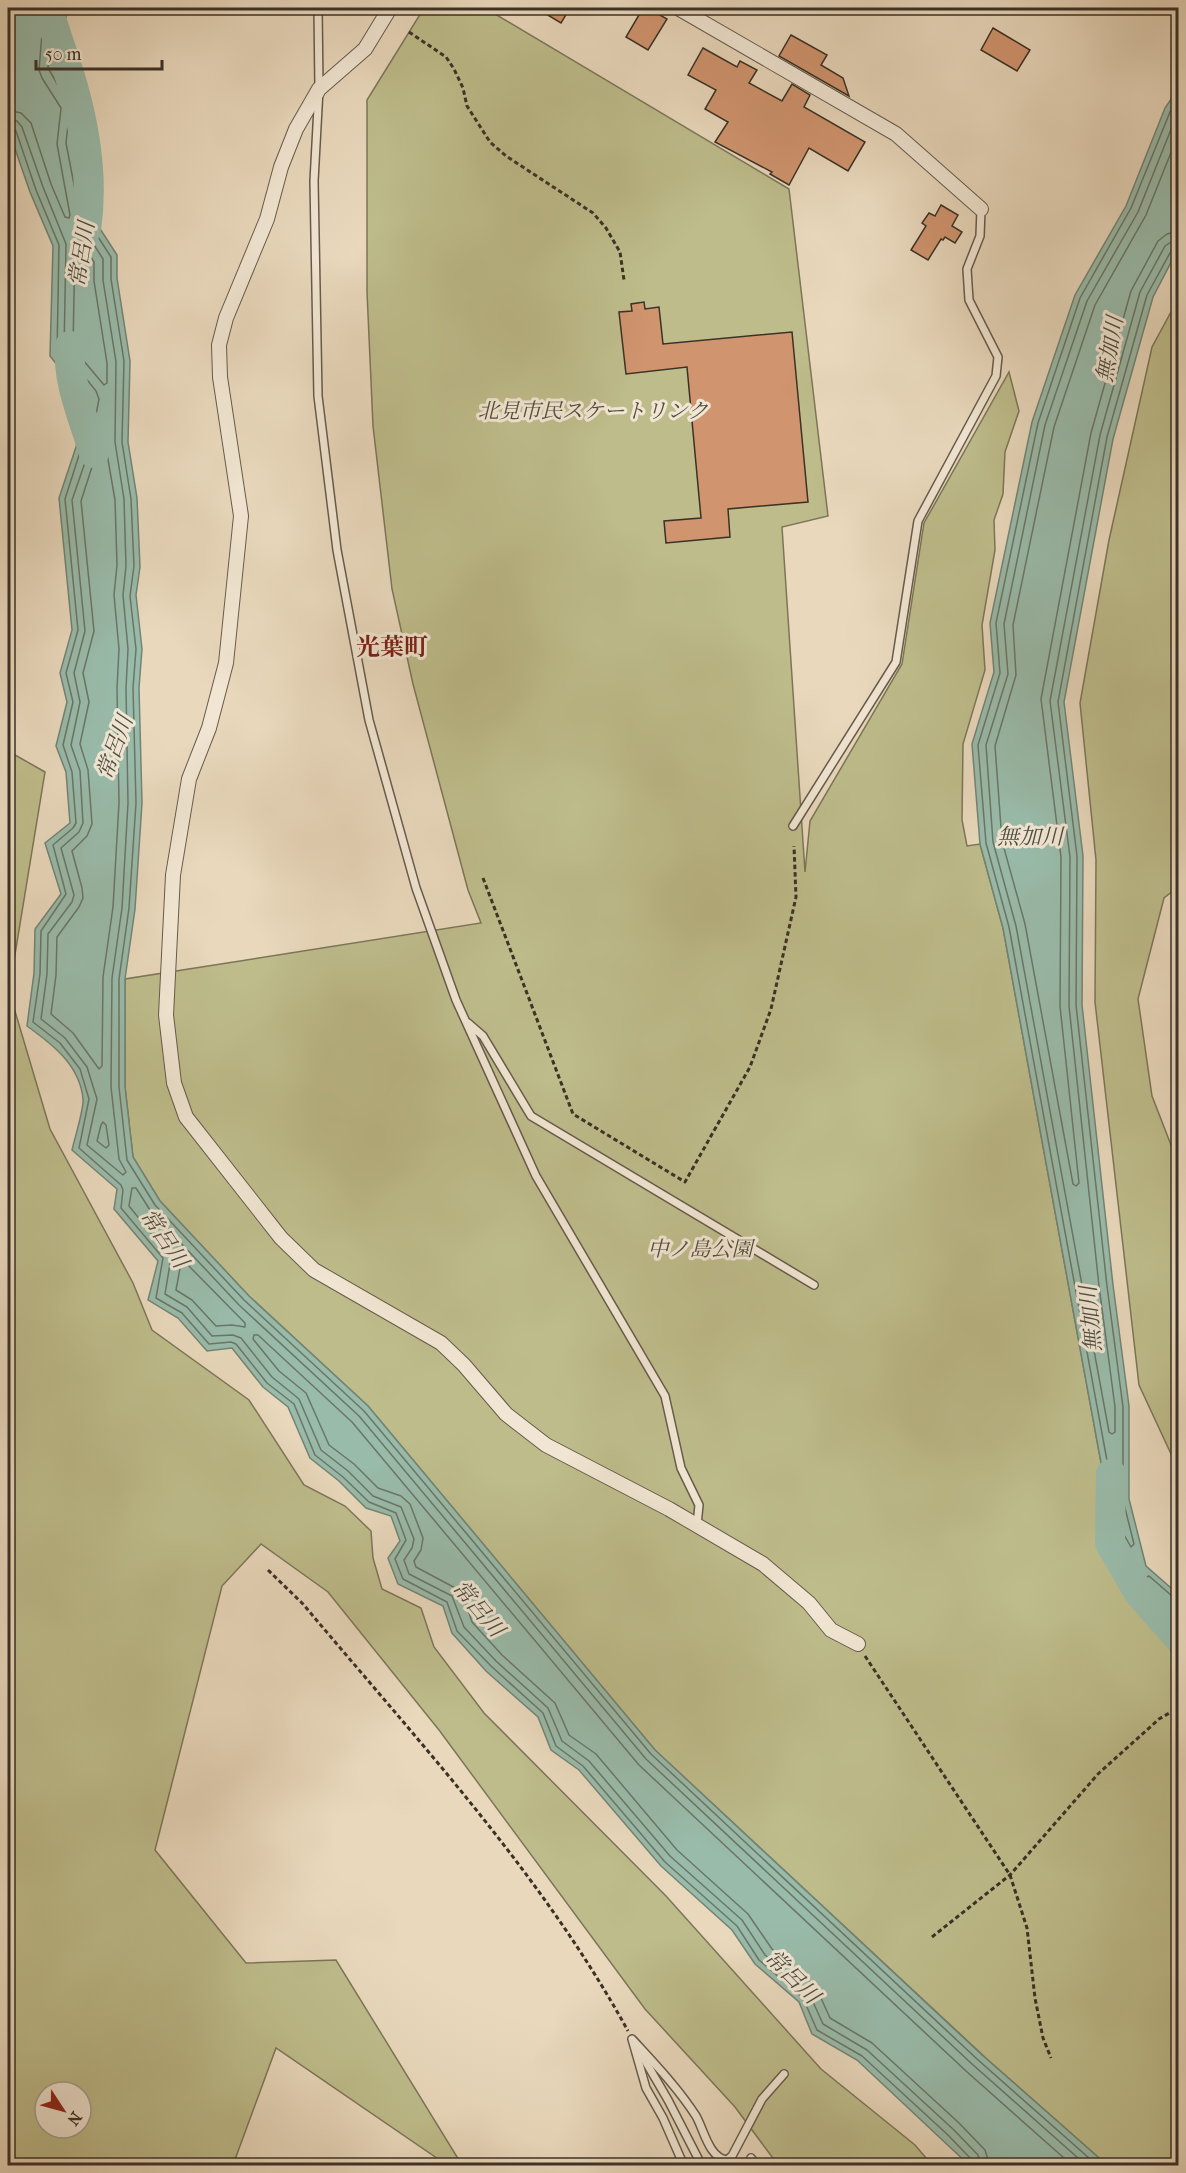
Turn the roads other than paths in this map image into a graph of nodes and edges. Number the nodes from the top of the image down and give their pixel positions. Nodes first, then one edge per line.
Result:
1 (318, 8) edge
2 (390, 8) edge
3 (681, 8) edge
4 (319, 89) junction
5 (981, 209) joint
6 (793, 826) dead end
7 (466, 1022) junction
8 (814, 1285) dead end
9 (697, 1525) junction
10 (858, 1644) road end
11 (632, 2039) junction
12 (784, 2074) dead end
13 (751, 2158) dead end
14 (684, 2166) edge
15 (702, 2166) edge
16 (758, 2166) edge

1 - 4 lane
2 - 4 street
3 - 5 street
4 - 7 lane
4 - 9 street
5 - 6 lane
7 - 8 lane
7 - 9 lane
9 - 10 street
11 - 12 lane
11 - 14 lane
11 - 15 lane
13 - 16 lane

